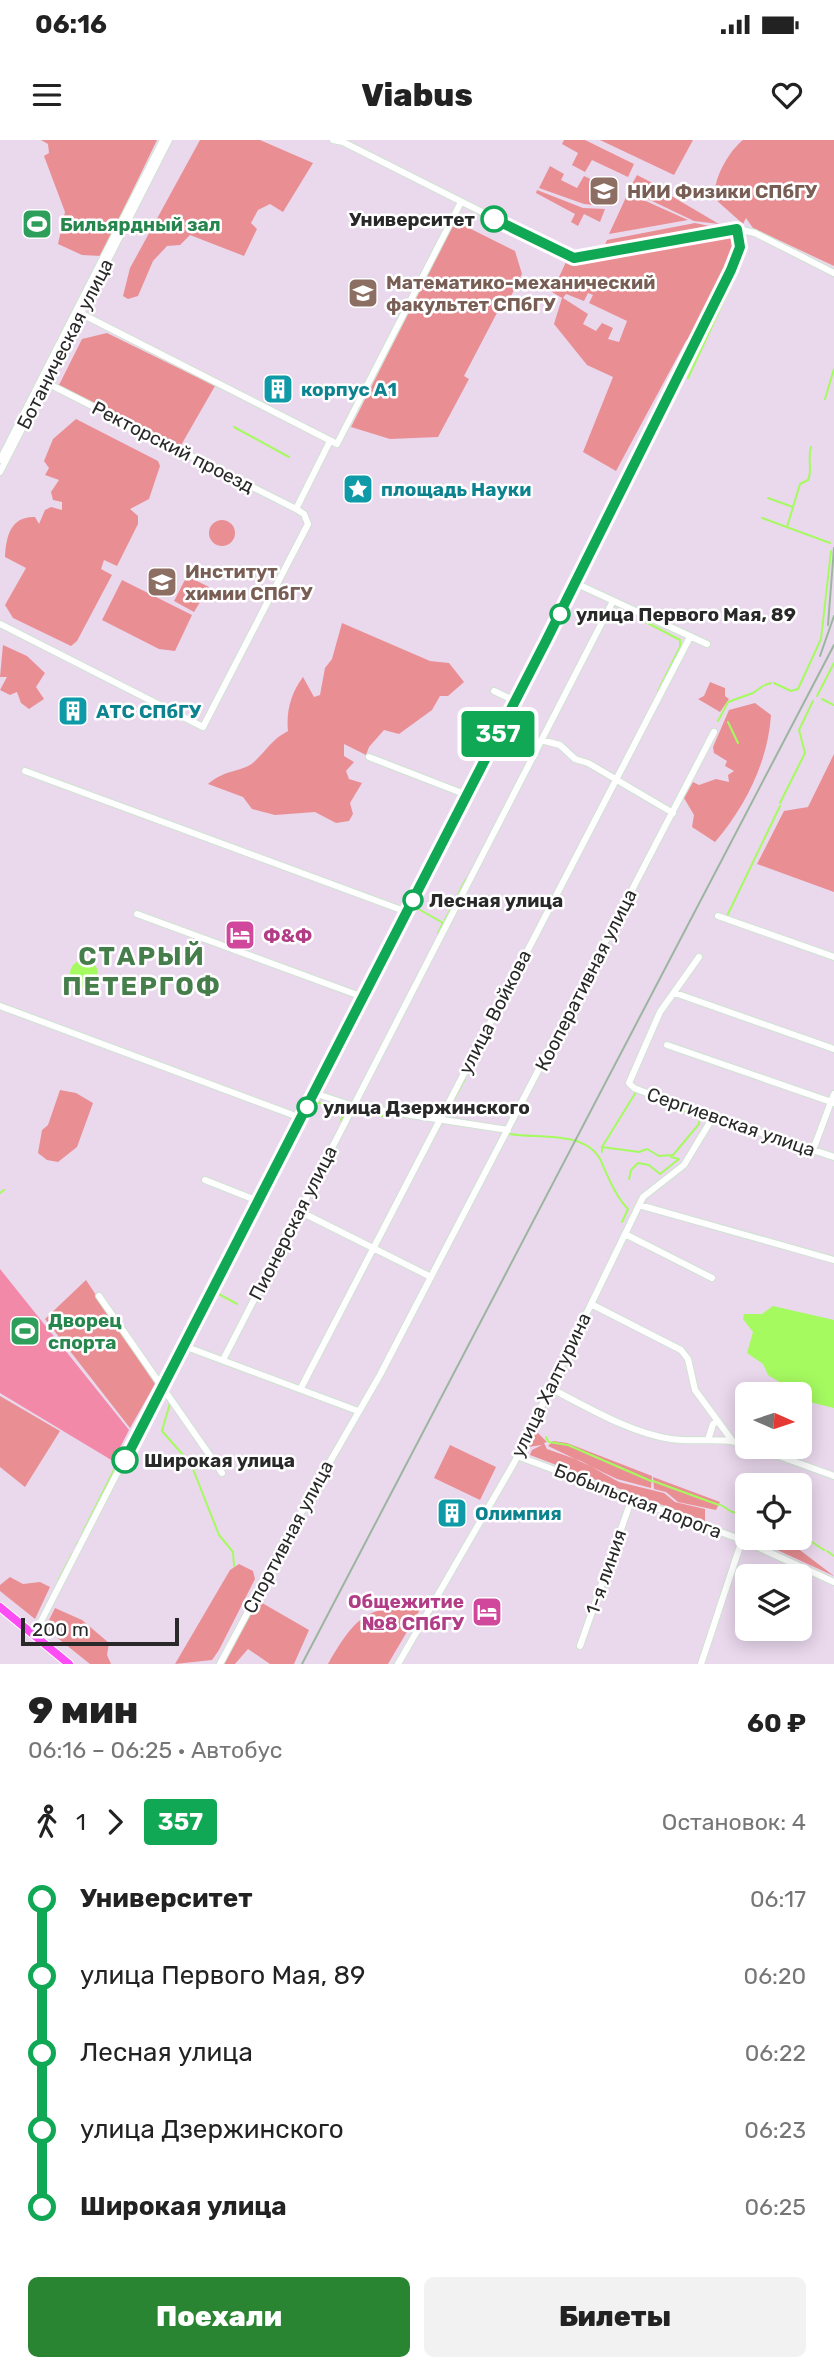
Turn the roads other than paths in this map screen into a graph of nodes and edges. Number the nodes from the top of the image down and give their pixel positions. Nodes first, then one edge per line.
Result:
1 (163, 140) edge
2 (169, 140) edge
3 (333, 140) edge
4 (342, 141) edge
5 (461, 202) junction
6 (737, 229) junction
7 (834, 273) edge
8 (79, 312) junction
9 (43, 381) junction
10 (334, 442) junction
11 (2, 458) edge
12 (0, 472) edge
13 (296, 509) junction
14 (575, 583) junction
15 (613, 601) junction
16 (0, 624) edge
17 (690, 637) junction
18 (707, 645) dead end
19 (494, 691) dead end
20 (515, 701) junction
21 (714, 732) dead end
22 (467, 738) dead end
23 (541, 740) junction
24 (490, 750) junction
25 (369, 757) dead end
26 (24, 771) dead end
27 (615, 779) junction
28 (467, 795) junction
29 (673, 813) junction
30 (407, 912) junction
31 (137, 914) dead end
32 (719, 916) dead end
33 (699, 957) dead end
34 (834, 957) edge
35 (675, 993) junction
36 (363, 997) junction
37 (0, 1006) edge
38 (667, 1045) dead end
39 (834, 1049) edge
40 (314, 1093) junction
41 (834, 1094) edge
42 (833, 1103) edge
43 (353, 1106) junction
44 (301, 1118) junction
45 (440, 1120) junction
46 (715, 1120) junction
47 (508, 1130) junction
48 (813, 1150) junction
49 (834, 1157) edge
50 (205, 1180) dead end
51 (258, 1201) junction
52 (639, 1205) junction
53 (299, 1211) junction
54 (625, 1234) junction
55 (373, 1248) junction
56 (834, 1260) edge
57 (431, 1278) junction
58 (712, 1278) dead end
59 (99, 1296) dead end
60 (590, 1304) junction
61 (184, 1346) junction
62 (223, 1360) junction
63 (301, 1388) junction
64 (550, 1388) junction
65 (162, 1389) junction
66 (358, 1411) junction
67 (718, 1421) junction
68 (731, 1439) junction
69 (708, 1440) junction
70 (735, 1440) edge
71 (517, 1456) junction
72 (790, 1460) edge
73 (222, 1473) dead end
74 (834, 1476) edge
75 (632, 1498) junction
76 (735, 1537) edge
77 (739, 1550) edge
78 (764, 1550) edge
79 (834, 1582) edge
80 (0, 1607) edge
81 (34, 1635) junction
82 (580, 1646) dead end
83 (69, 1664) edge
84 (220, 1664) edge
85 (398, 1664) edge
86 (701, 1664) edge

1 - 8 street, Ботаническая улица
2 - 8 street, Ботаническая улица
3 - 4 street
4 - 5 street
5 - 6 street
5 - 10 street
6 - 7 street
6 - 14 street
8 - 9 street, Ботаническая улица
8 - 10 street
9 - 11 street, Ботаническая улица
9 - 13 street, Ректорский проезд
10 - 13 street
11 - 12 street, Ботаническая улица
13 - 16 street, Ректорский проезд
14 - 15 street
14 - 20 street
15 - 17 street
15 - 23 street, Пионерская улица
17 - 18 street
17 - 27 street, улица Войкова
19 - 20 street
20 - 24 street
21 - 29 street, Кооперативная улица
22 - 24 street
23 - 27 street
23 - 43 street, Пионерская улица
24 - 28 street
25 - 28 street
26 - 30 street
27 - 29 street
27 - 45 street, улица Войкова
28 - 30 street
29 - 47 street, Кооперативная улица
30 - 36 street
31 - 36 street
32 - 34 street
33 - 35 street
35 - 39 street
35 - 46 street, Сергиевская улица
36 - 40 street
37 - 44 street
38 - 42 street
40 - 43 street
40 - 44 street
41 - 42 street
42 - 48 street
43 - 45 street
43 - 53 street, Пионерская улица
44 - 51 street
45 - 47 street
45 - 55 street, улица Войкова
46 - 48 street, Сергиевская улица
46 - 52 street, улица Халтурина
47 - 57 street, Кооперативная улица
48 - 49 street, Сергиевская улица
50 - 51 street
51 - 61 street
52 - 54 street, улица Халтурина
52 - 56 street
53 - 55 street
53 - 62 street, Пионерская улица
54 - 58 street
54 - 60 street, улица Халтурина
55 - 57 street
55 - 63 street, улица Войкова
57 - 66 street, Кооперативная улица
59 - 65 street
60 - 64 street, улица Халтурина
60 - 67 street
61 - 62 street
61 - 65 street
62 - 63 street
63 - 66 street
64 - 69 street
64 - 71 street, улица Халтурина
65 - 73 street
65 - 81 street
66 - 84 street, Спортивная улица
67 - 68 street
67 - 69 street
68 - 69 street
68 - 70 street
71 - 75 street, Бобыльская дорога
71 - 85 street, улица Халтурина
72 - 74 street
75 - 76 street, Бобыльская дорога
75 - 82 street, 1-я линия
77 - 86 street
78 - 79 street, Бобыльская дорога
80 - 81 main road
81 - 83 main road

